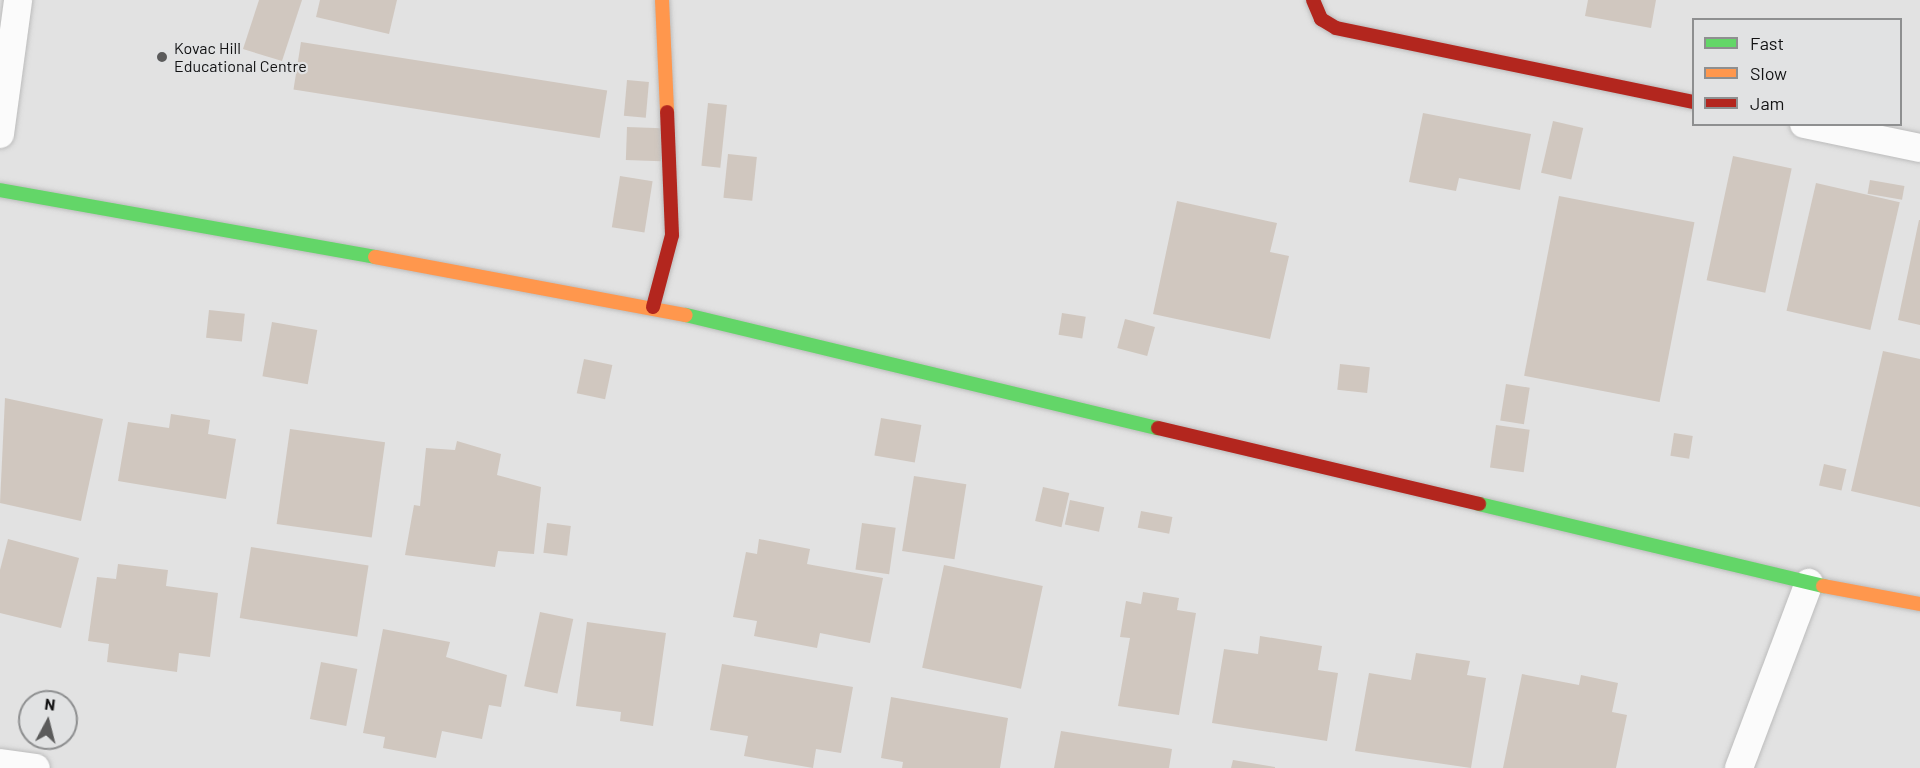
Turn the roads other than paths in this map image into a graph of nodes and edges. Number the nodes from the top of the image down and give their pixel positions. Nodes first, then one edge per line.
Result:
1 (18, 0) edge
2 (662, 0) edge
3 (1313, 0) edge
4 (1692, 102) edge
5 (1814, 126) edge
6 (0, 134) edge
7 (1920, 148) edge
8 (0, 190) edge
9 (653, 307) junction
10 (1809, 583) junction
11 (1920, 604) edge
12 (0, 764) edge
13 (36, 768) edge
14 (1739, 768) edge

1 - 6 street
2 - 9 street
3 - 4 street
5 - 7 street
8 - 9 street
9 - 10 street
10 - 11 street
10 - 14 street
12 - 13 street

